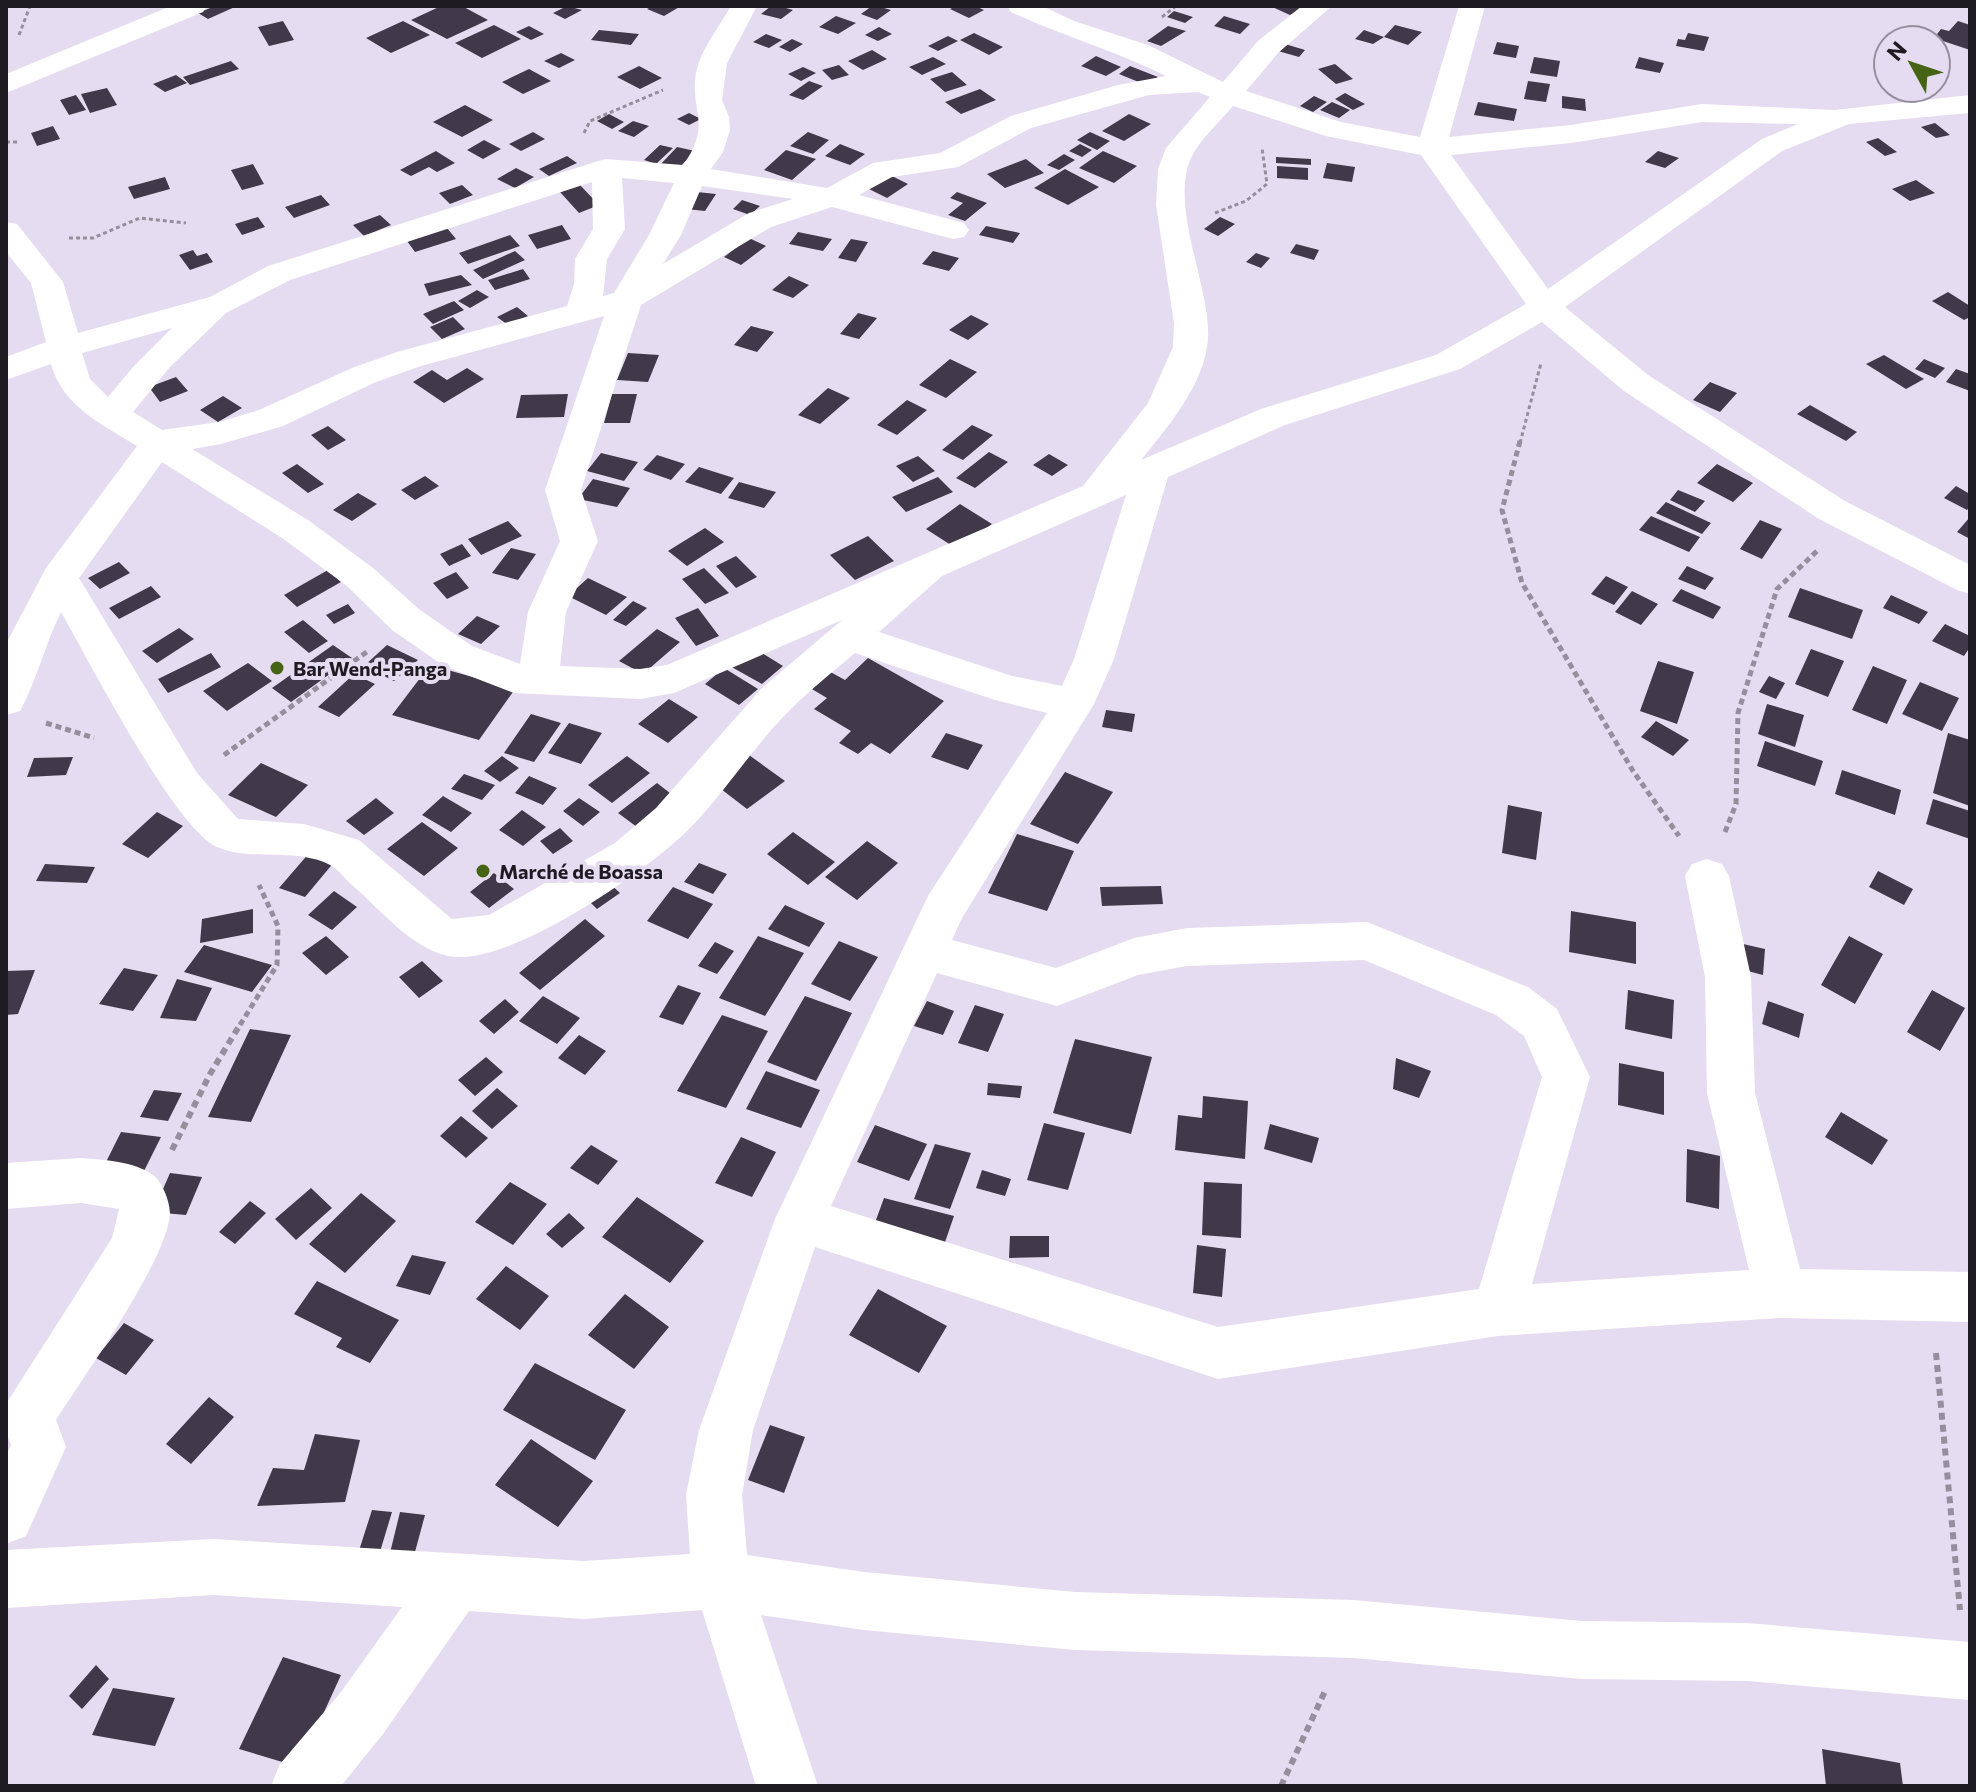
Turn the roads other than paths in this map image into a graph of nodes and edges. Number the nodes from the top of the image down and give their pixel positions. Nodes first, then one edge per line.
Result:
1 (194, 6) edge
2 (744, 6) edge
3 (1020, 6) edge
4 (1319, 6) edge
5 (1472, 6) edge
6 (6, 84) edge
7 (1226, 93) junction
8 (1970, 104) edge
9 (1844, 116) junction
10 (1431, 148) junction
11 (606, 168) junction
12 (693, 173) junction
13 (832, 197) junction
14 (953, 230) dead end
15 (9, 235) edge
16 (626, 300) junction
17 (222, 304) junction
18 (582, 312) junction
19 (1553, 314) junction
20 (65, 347) junction
21 (6, 369) edge
22 (113, 415) junction
23 (159, 442) junction
24 (1152, 470) junction
25 (1095, 494) junction
26 (929, 567) junction
27 (59, 577) junction
28 (1970, 581) edge
29 (848, 636) junction
30 (538, 679) junction
31 (1074, 704) junction
32 (21, 710) edge
33 (1707, 876) road end
34 (924, 951) junction
35 (6, 1186) edge
36 (800, 1219) junction
37 (1780, 1293) junction
38 (1950, 1297) edge
39 (1498, 1311) junction
40 (6, 1516) edge
41 (6, 1579) edge
42 (721, 1580) junction
43 (456, 1581) junction
44 (1968, 1670) edge
45 (362, 1713) junction
46 (302, 1786) edge
47 (345, 1786) edge
48 (787, 1786) edge

1 - 6 street
2 - 12 street
3 - 7 street
4 - 7 street
5 - 10 street
7 - 10 street
7 - 13 street
7 - 25 street
8 - 9 street
9 - 10 street
9 - 19 street
10 - 19 street
11 - 12 street
11 - 17 street
11 - 18 street
12 - 13 street
12 - 16 street
13 - 14 street
13 - 16 street
15 - 20 street
16 - 18 street
16 - 30 street
17 - 20 street
17 - 22 street
18 - 23 street
19 - 24 street
19 - 28 street
20 - 21 street
20 - 22 street
22 - 23 street
23 - 27 street
23 - 30 street
24 - 25 street
24 - 31 street
25 - 26 street
26 - 29 street
26 - 30 street
27 - 29 street
27 - 32 street
29 - 31 street
31 - 34 street
33 - 37 street
34 - 36 street
34 - 39 street
35 - 40 street
36 - 39 street
36 - 42 street
37 - 38 street
37 - 39 street
41 - 43 street
42 - 43 street
42 - 44 street
42 - 48 street
43 - 45 street
45 - 46 street
45 - 47 street

